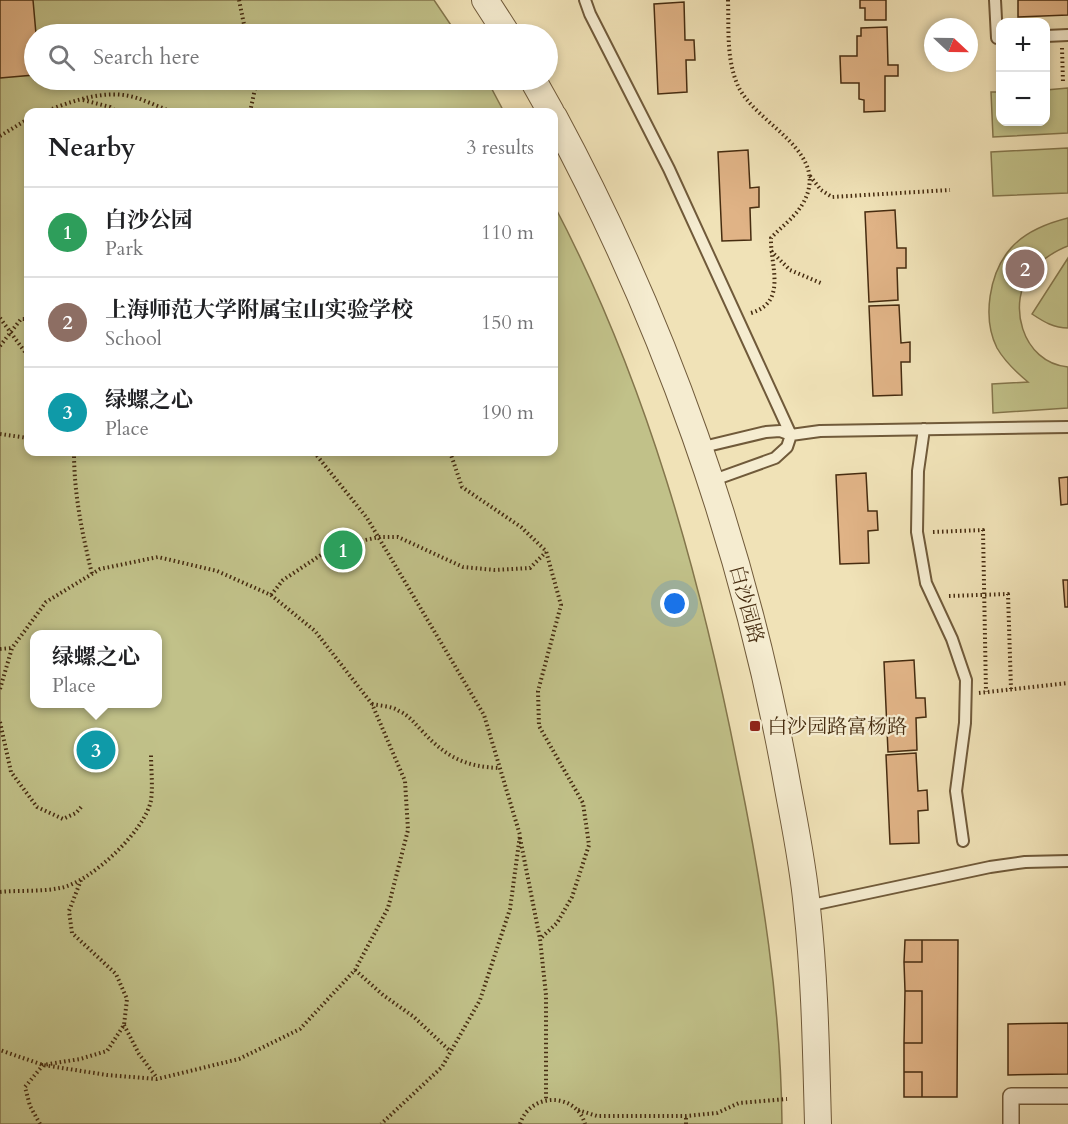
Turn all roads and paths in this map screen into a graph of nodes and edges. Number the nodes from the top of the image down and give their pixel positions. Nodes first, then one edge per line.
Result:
1 (239, 0) edge
2 (485, 0) edge
3 (585, 0) edge
4 (728, 0) edge
5 (995, 0) edge
6 (996, 19) edge
7 (244, 24) edge
8 (501, 24) edge
9 (1065, 35) edge
10 (1050, 36) edge
11 (1063, 82) dead end
12 (255, 90) edge
13 (539, 90) edge
14 (82, 100) junction
15 (57, 108) edge
16 (111, 108) edge
17 (163, 108) edge
18 (251, 108) edge
19 (549, 108) edge
20 (24, 121) edge
21 (558, 125) edge
22 (0, 136) edge
23 (810, 175) junction
24 (950, 190) dead end
25 (771, 251) junction
26 (823, 284) dead end
27 (739, 317) junction
28 (0, 318) edge
29 (24, 320) edge
30 (10, 331) junction
31 (0, 346) edge
32 (24, 350) edge
33 (1068, 427) edge
34 (924, 429) junction
35 (0, 434) edge
36 (791, 435) junction
37 (24, 437) edge
38 (699, 448) junction
39 (74, 456) edge
40 (317, 456) edge
41 (451, 456) edge
42 (710, 481) junction
43 (917, 532) junction
44 (379, 537) junction
45 (546, 551) junction
46 (92, 574) junction
47 (984, 594) junction
48 (271, 595) junction
49 (932, 596) junction
50 (12, 648) junction
51 (0, 649) edge
52 (1068, 683) edge
53 (1011, 689) junction
54 (0, 690) edge
55 (986, 692) junction
56 (966, 694) junction
57 (372, 704) junction
58 (0, 722) edge
59 (151, 754) dead end
60 (500, 768) junction
61 (83, 805) dead end
62 (519, 836) junction
63 (963, 841) dead end
64 (1068, 861) edge
65 (81, 880) junction
66 (0, 892) edge
67 (807, 906) junction
68 (540, 939) junction
69 (354, 970) junction
70 (124, 1025) junction
71 (0, 1050) edge
72 (450, 1051) junction
73 (43, 1065) junction
74 (157, 1078) junction
75 (1068, 1096) edge
76 (787, 1099) dead end
77 (546, 1100) junction
78 (578, 1110) junction
79 (686, 1116) junction
80 (40, 1124) edge
81 (381, 1124) edge
82 (520, 1124) edge
83 (585, 1124) edge
84 (686, 1124) edge
85 (818, 1124) edge
86 (1011, 1124) edge

1 - 7 path
2 - 8 street
3 - 27 lane
4 - 23 path
5 - 6 lane
9 - 10 lane
9 - 11 path
12 - 18 path
13 - 19 street
14 - 15 path
14 - 16 path
14 - 17 path
20 - 22 path
21 - 38 street, 白沙园路
23 - 24 path
23 - 25 path
25 - 26 path
25 - 27 path
27 - 36 lane
28 - 30 path
29 - 30 path
30 - 31 path
30 - 32 path
33 - 34 lane
34 - 36 lane
34 - 43 lane
35 - 37 path
36 - 38 lane
36 - 42 lane
38 - 42 street, 白沙园路
39 - 46 path
40 - 44 path
41 - 45 path
42 - 67 street, 白沙园路
43 - 47 path
43 - 49 lane
44 - 45 path
44 - 48 path
44 - 60 path
45 - 68 path
46 - 48 path
46 - 50 path
47 - 49 path
47 - 53 path
47 - 55 path
48 - 57 path
49 - 56 lane
50 - 51 path
50 - 54 path
52 - 53 path
53 - 55 path
55 - 56 path
56 - 63 lane
57 - 60 path
57 - 69 path
58 - 61 path
59 - 65 path
60 - 62 path
62 - 68 path
62 - 72 path
64 - 67 lane
65 - 66 path
65 - 70 path
67 - 85 street, 白沙园路
68 - 77 path
69 - 72 path
69 - 74 path
70 - 73 path
70 - 74 path
71 - 73 path
72 - 81 path
73 - 74 path
73 - 80 path
75 - 86 street
76 - 79 path
77 - 78 path
77 - 82 path
78 - 79 path
78 - 83 path
79 - 84 path

